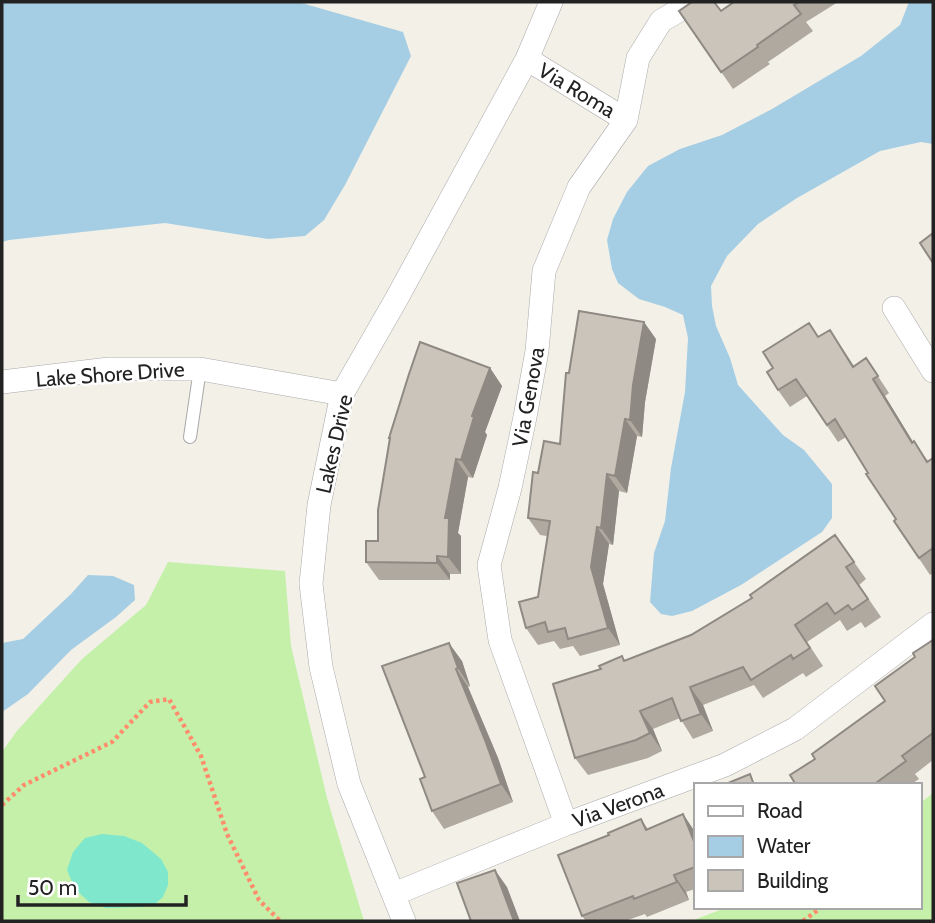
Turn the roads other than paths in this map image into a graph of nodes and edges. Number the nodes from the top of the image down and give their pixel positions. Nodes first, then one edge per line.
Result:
1 (551, 2) edge
2 (692, 2) edge
3 (527, 60) junction
4 (626, 120) junction
5 (894, 309) dead end
6 (200, 369) junction
7 (933, 372) edge
8 (2, 382) edge
9 (342, 394) junction
10 (190, 437) dead end
11 (933, 624) edge
12 (566, 824) junction
13 (394, 894) junction
14 (404, 921) edge

1 - 3 street, Lakes Drive
2 - 4 street, Via Genova
3 - 4 street, Via Roma
3 - 9 street, Lakes Drive
4 - 12 street, Via Genova
5 - 7 street
6 - 8 street, Lake Shore Drive
6 - 9 street, Lake Shore Drive
6 - 10 lane
9 - 13 street, Lakes Drive
11 - 12 street, Via Verona
12 - 13 street, Via Verona
13 - 14 street, Lakes Drive

